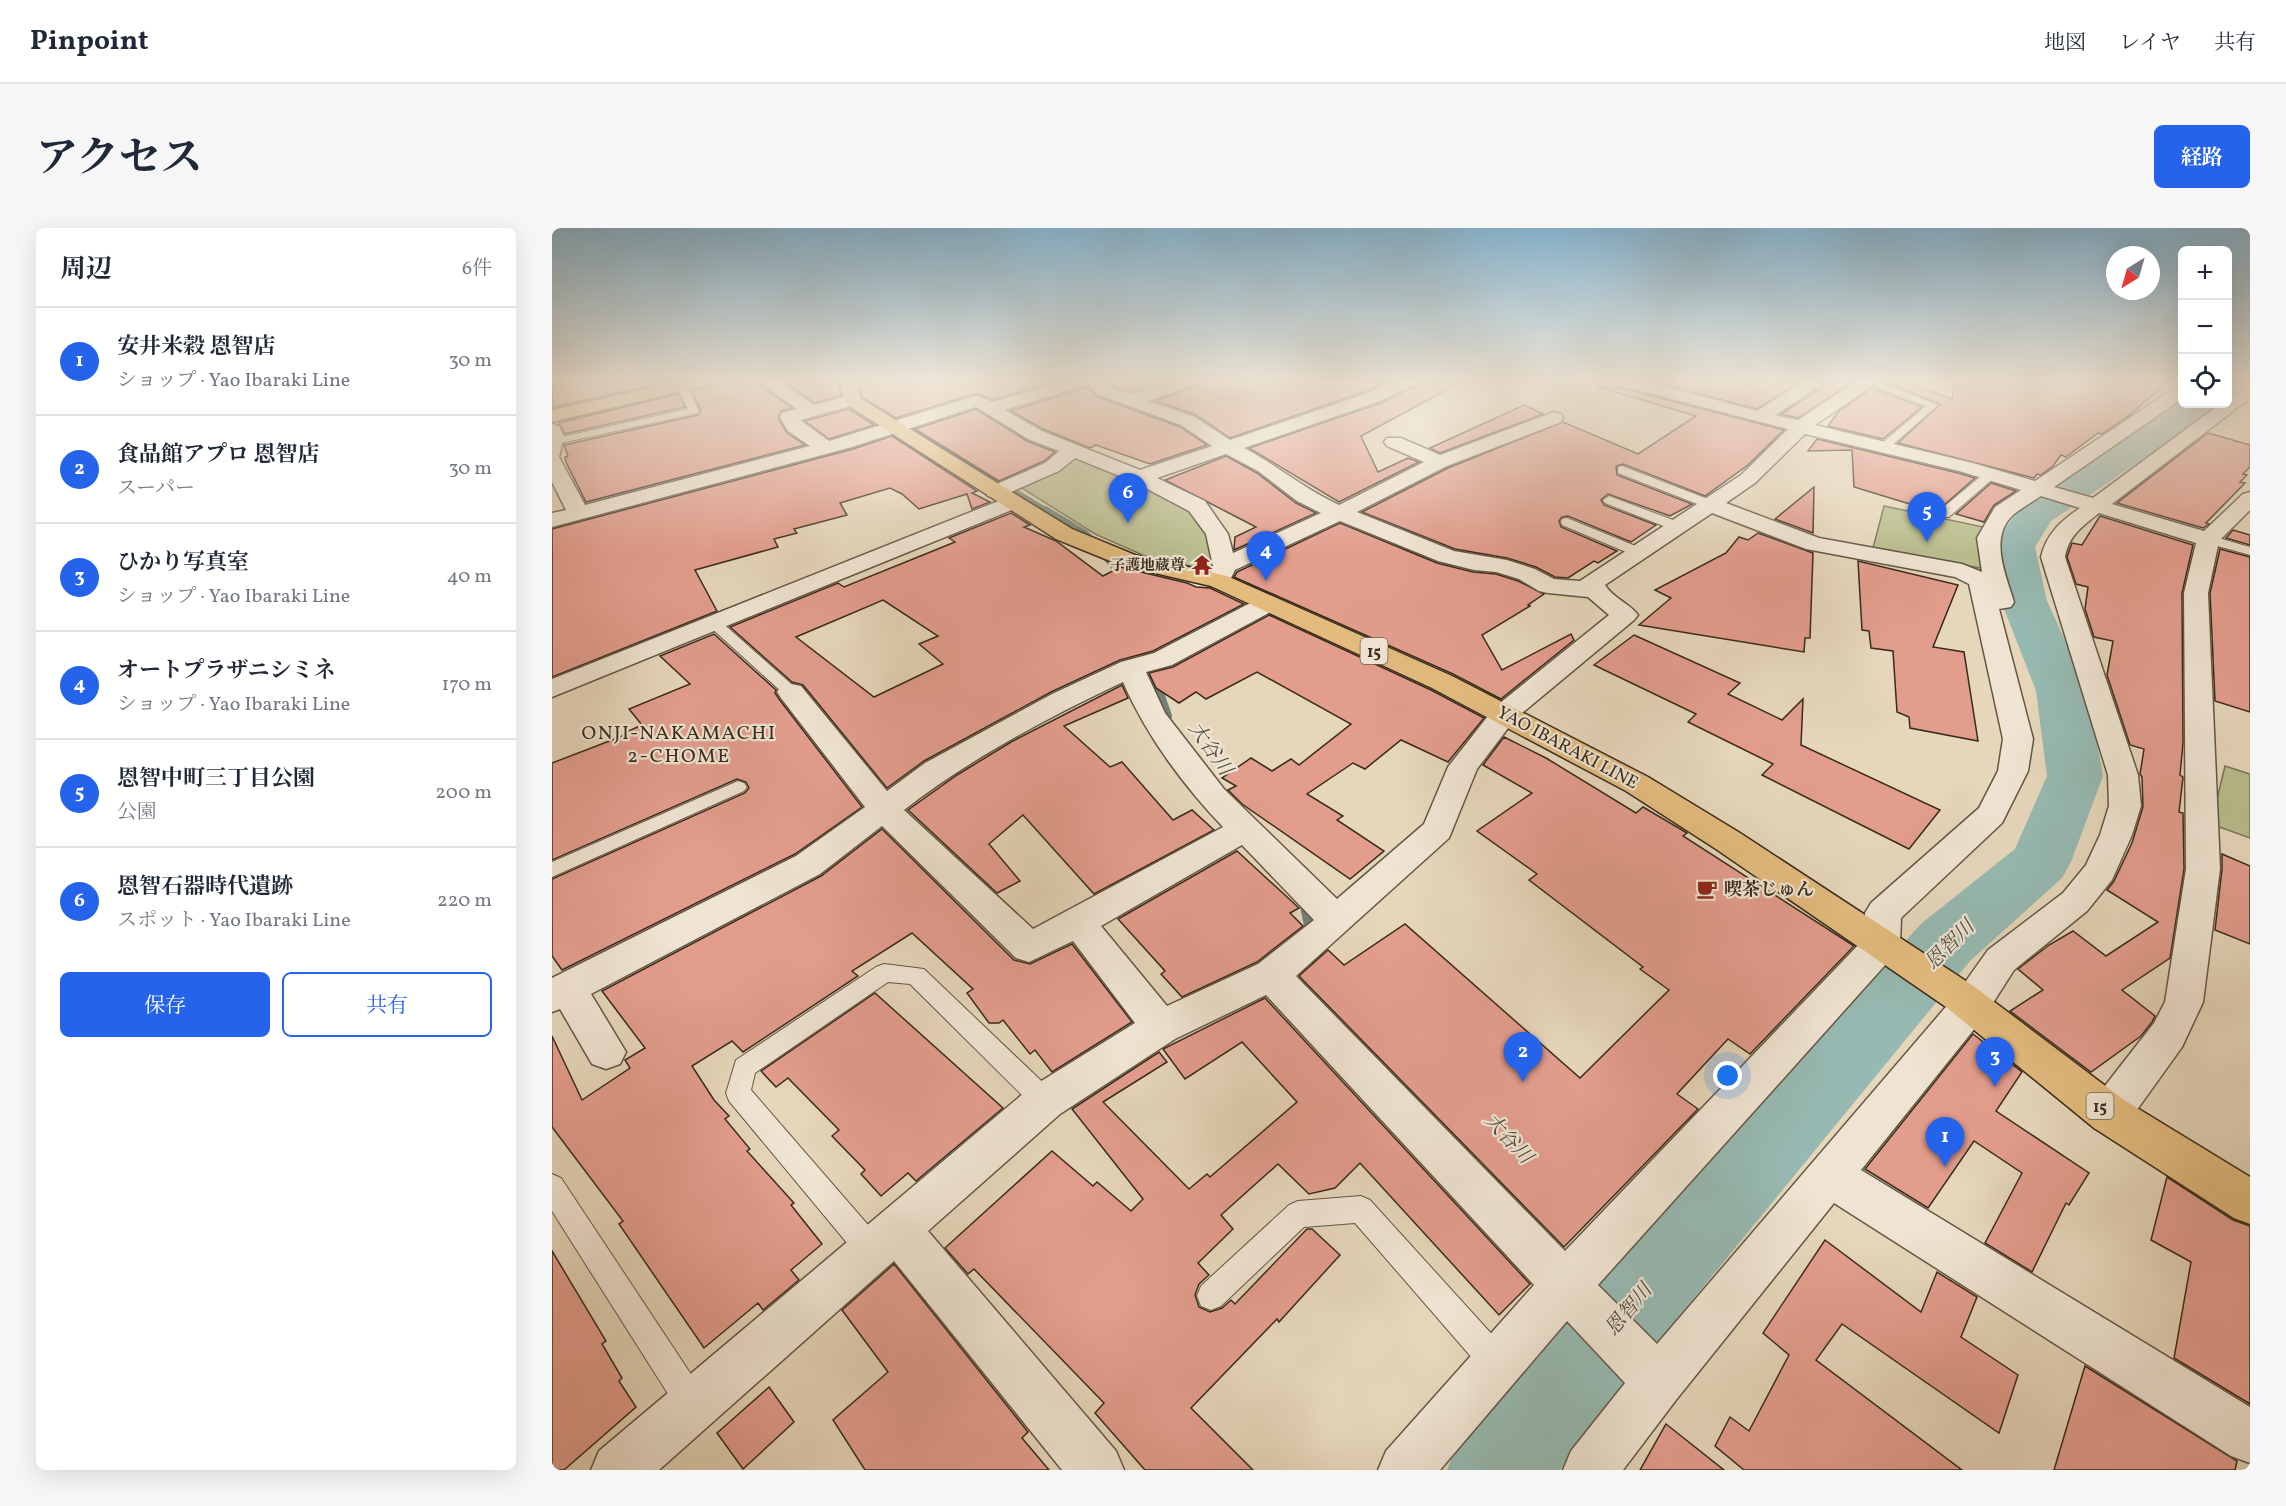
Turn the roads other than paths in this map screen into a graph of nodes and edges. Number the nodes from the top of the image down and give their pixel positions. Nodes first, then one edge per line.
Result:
1 (588, 438) edge
2 (811, 438) edge
3 (862, 438) edge
4 (912, 438) edge
5 (1042, 438) edge
6 (1214, 438) edge
7 (1250, 438) edge
8 (1502, 438) edge
9 (1790, 438) edge
10 (1849, 438) edge
11 (1894, 438) edge
12 (2116, 438) edge
13 (2184, 438) edge
14 (1394, 442) dead end
15 (1226, 446) junction
16 (1885, 446) junction
17 (552, 447) edge
18 (826, 448) junction
19 (1071, 450) junction
20 (1440, 462) junction
21 (1622, 470) dead end
22 (1991, 474) junction
23 (1139, 477) junction
24 (2042, 490) junction
25 (1003, 497) junction
26 (2249, 499) edge
27 (1609, 500) dead end
28 (1708, 504) junction
29 (2090, 506) junction
30 (578, 513) junction
31 (1339, 513) junction
32 (1944, 514) dead end
33 (552, 520) edge
34 (1567, 522) dead end
35 (1676, 526) junction
36 (2208, 539) junction
37 (2250, 551) edge
38 (1638, 552) junction
39 (1222, 573) junction
40 (1596, 590) junction
41 (1267, 603) junction
42 (712, 622) junction
43 (1131, 668) junction
44 (552, 689) edge
45 (791, 692) joint
46 (1505, 713) junction
47 (2018, 739) junction
48 (738, 787) dead end
49 (884, 809) junction
50 (1245, 829) junction
51 (552, 870) edge
52 (1078, 921) junction
53 (1336, 921) junction
54 (1889, 948) junction
55 (1271, 975) junction
56 (560, 992) edge
57 (1965, 1001) junction
58 (1161, 1027) junction
59 (606, 1052) dead end
60 (1045, 1101) junction
61 (2109, 1114) junction
62 (1830, 1176) junction
63 (552, 1187) edge
64 (2250, 1202) edge
65 (885, 1240) junction
66 (1566, 1285) junction
67 (1211, 1296) dead end
68 (1497, 1364) junction
69 (1653, 1378) junction
70 (693, 1405) junction
71 (2250, 1437) edge
72 (618, 1470) edge
73 (1097, 1470) edge
74 (1405, 1470) edge
75 (1590, 1470) edge

1 - 17 lane
2 - 18 street
3 - 18 street
4 - 25 main road, YAO IBARAKI LINE / 15
5 - 19 street
6 - 15 street
7 - 15 street
8 - 20 street
9 - 28 street
10 - 16 street
11 - 16 lane
12 - 24 street
13 - 29 street
14 - 20 street
15 - 23 street
15 - 31 street
16 - 22 street
17 - 30 street
18 - 30 street
19 - 23 street
19 - 25 street
20 - 31 street
21 - 28 lane
22 - 24 street
22 - 32 lane
23 - 39 street
24 - 29 street
24 - 47 street
25 - 39 main road, YAO IBARAKI LINE / 15
25 - 42 street
26 - 36 street
27 - 35 lane
28 - 35 street
28 - 47 street
29 - 36 street
29 - 57 street
30 - 33 street
31 - 39 street
31 - 40 street
34 - 38 lane
35 - 38 street
36 - 37 lane
36 - 61 street
38 - 40 street
39 - 41 main road, YAO IBARAKI LINE / 15
40 - 46 street
41 - 43 street
41 - 46 main road, YAO IBARAKI LINE / 15
42 - 44 street
42 - 45 lane
43 - 49 street
43 - 50 street
45 - 49 street
46 - 53 street
46 - 54 main road, YAO IBARAKI LINE / 15
47 - 54 street
48 - 51 lane
49 - 52 street
49 - 56 street
50 - 52 street
50 - 53 street
52 - 58 street
53 - 55 street
54 - 57 main road, YAO IBARAKI LINE / 15
54 - 66 street
55 - 58 street
55 - 66 street
56 - 59 street
57 - 61 main road, YAO IBARAKI LINE / 15
57 - 62 street
58 - 60 street
60 - 65 street
60 - 65 lane
61 - 64 main road, YAO IBARAKI LINE / 15
62 - 69 street
62 - 71 street
63 - 70 lane
65 - 70 street
65 - 73 street
66 - 68 street
66 - 69 street
67 - 68 lane
68 - 74 street
69 - 75 street
70 - 72 street

